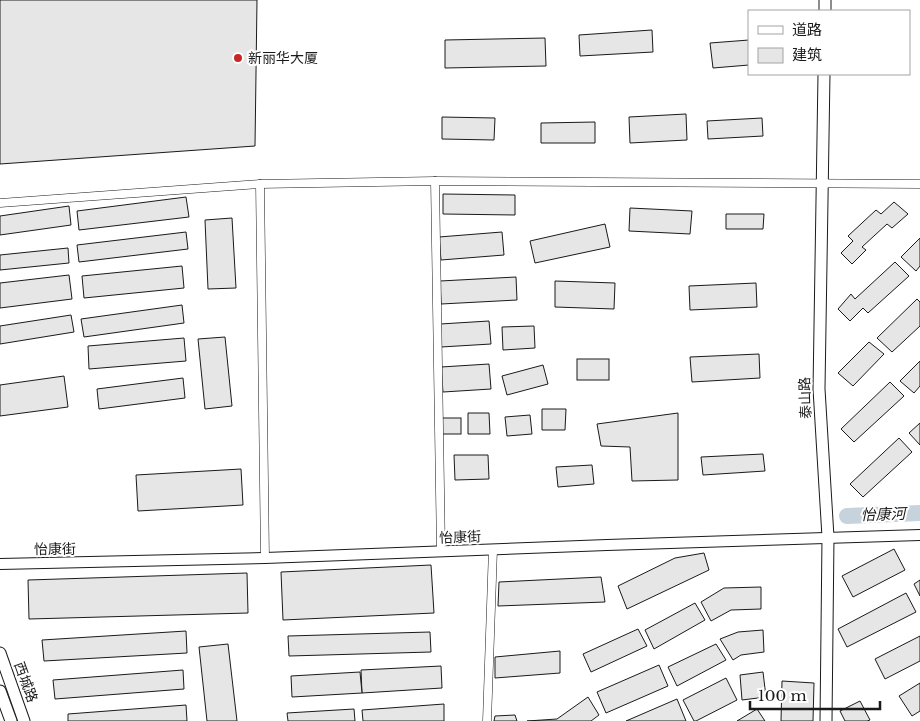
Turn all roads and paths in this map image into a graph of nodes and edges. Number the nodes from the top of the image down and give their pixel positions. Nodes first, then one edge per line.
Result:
1 (824, 75) edge
2 (435, 181) junction
3 (260, 184) junction
4 (823, 184) junction
5 (920, 184) edge
6 (0, 203) edge
7 (920, 535) edge
8 (828, 537) junction
9 (493, 549) junction
10 (441, 551) junction
11 (266, 558) junction
12 (0, 564) edge
13 (0, 652) edge
14 (0, 691) edge
15 (11, 721) edge
16 (24, 721) edge
17 (487, 721) edge
18 (826, 721) edge

1 - 4 main road, 泰山路
2 - 3 street
2 - 4 street
2 - 10 street
3 - 6 street
3 - 11 street
4 - 5 street
4 - 8 main road, 泰山路
7 - 8 street, 怡康街
8 - 9 street, 怡康街
8 - 18 main road, 泰山路
9 - 10 street, 怡康街
9 - 17 street
10 - 11 street, 怡康街
11 - 12 street, 怡康街
13 - 16 main road, 西城路
14 - 15 main road, 西城路

